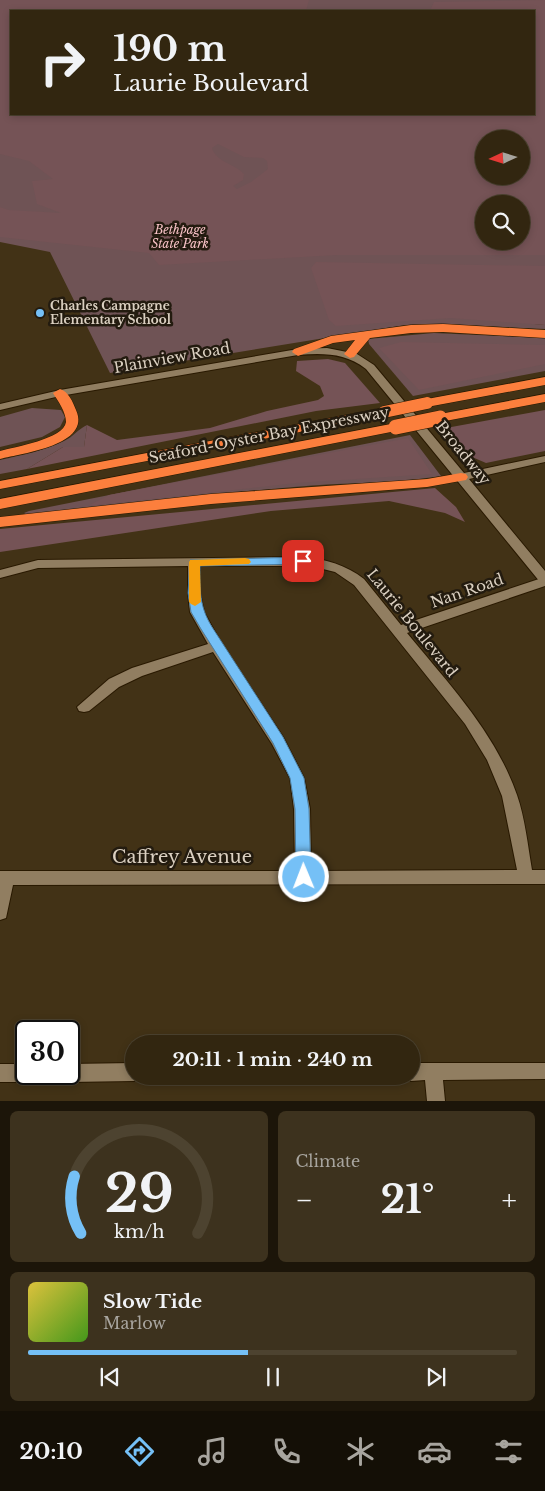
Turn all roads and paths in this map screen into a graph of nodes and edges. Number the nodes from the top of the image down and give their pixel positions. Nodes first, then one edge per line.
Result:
1 (545, 334) edge
2 (366, 335) junction
3 (298, 352) junction
4 (350, 354) junction
5 (545, 381) edge
6 (60, 393) junction
7 (545, 398) edge
8 (0, 407) edge
9 (0, 455) edge
10 (545, 459) edge
11 (461, 476) junction
12 (0, 485) edge
13 (0, 504) edge
14 (0, 522) edge
15 (194, 562) junction
16 (0, 574) edge
17 (545, 580) edge
18 (399, 631) junction
19 (216, 646) junction
20 (84, 706) dead end
21 (304, 877) junction
22 (545, 877) edge
23 (3, 878) edge
24 (526, 878) junction
25 (0, 913) edge
26 (545, 1071) edge
27 (125, 1072) edge
28 (420, 1072) edge
29 (433, 1072) junction
30 (0, 1073) edge
31 (15, 1073) edge
32 (80, 1073) edge
33 (436, 1101) edge

1 - 2 highway
2 - 3 highway
2 - 4 highway
3 - 4 street, Plainview Road
3 - 6 street, Plainview Road
4 - 11 street, Broadway
5 - 12 highway, Seaford-Oyster Bay Expressway, bridge
6 - 8 street, Plainview Road
6 - 9 highway
7 - 13 highway, Seaford-Oyster Bay Expressway, bridge
10 - 11 street
11 - 14 highway
11 - 17 street, Broadway
15 - 16 street, Laurie Boulevard
15 - 18 street, Laurie Boulevard
15 - 19 street
17 - 18 street, Nan Road
18 - 24 street, Laurie Boulevard
19 - 20 street
19 - 21 street
21 - 23 street, Caffrey Avenue
21 - 24 street, Caffrey Avenue
22 - 24 street, Caffrey Avenue
23 - 25 street
26 - 29 street
27 - 32 street
28 - 29 street
29 - 33 street
30 - 31 street

